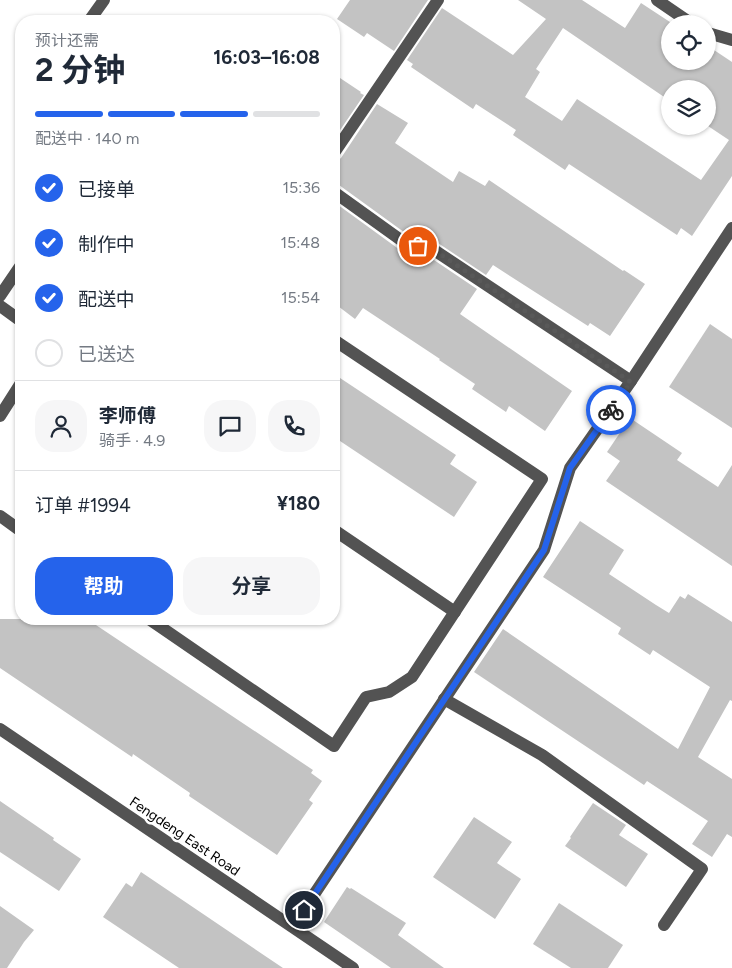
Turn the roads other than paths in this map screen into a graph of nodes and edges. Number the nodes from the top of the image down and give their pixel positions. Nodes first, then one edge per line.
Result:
1 (104, 0) edge
2 (438, 0) edge
3 (657, 0) edge
4 (93, 15) edge
5 (679, 15) edge
6 (716, 35) edge
7 (732, 40) edge
8 (340, 145) edge
9 (340, 196) edge
10 (732, 228) edge
11 (15, 274) edge
12 (0, 296) edge
13 (0, 306) edge
14 (15, 317) edge
15 (340, 344) edge
16 (631, 382) junction
17 (15, 392) edge
18 (0, 416) edge
19 (0, 516) edge
20 (15, 527) edge
21 (340, 534) edge
22 (455, 612) junction
23 (158, 625) edge
24 (444, 699) junction
25 (0, 729) edge
26 (664, 925) dead end
27 (293, 926) junction
28 (353, 968) edge

1 - 4 street
2 - 8 street
3 - 5 street
6 - 7 street
9 - 16 street
10 - 16 street
11 - 12 street
13 - 14 street
15 - 22 street
16 - 24 street
17 - 18 street
19 - 20 street
21 - 22 street
22 - 23 street
24 - 26 street
24 - 27 street
25 - 27 street, Fengdeng East Road
27 - 28 street, Fengdeng East Road

